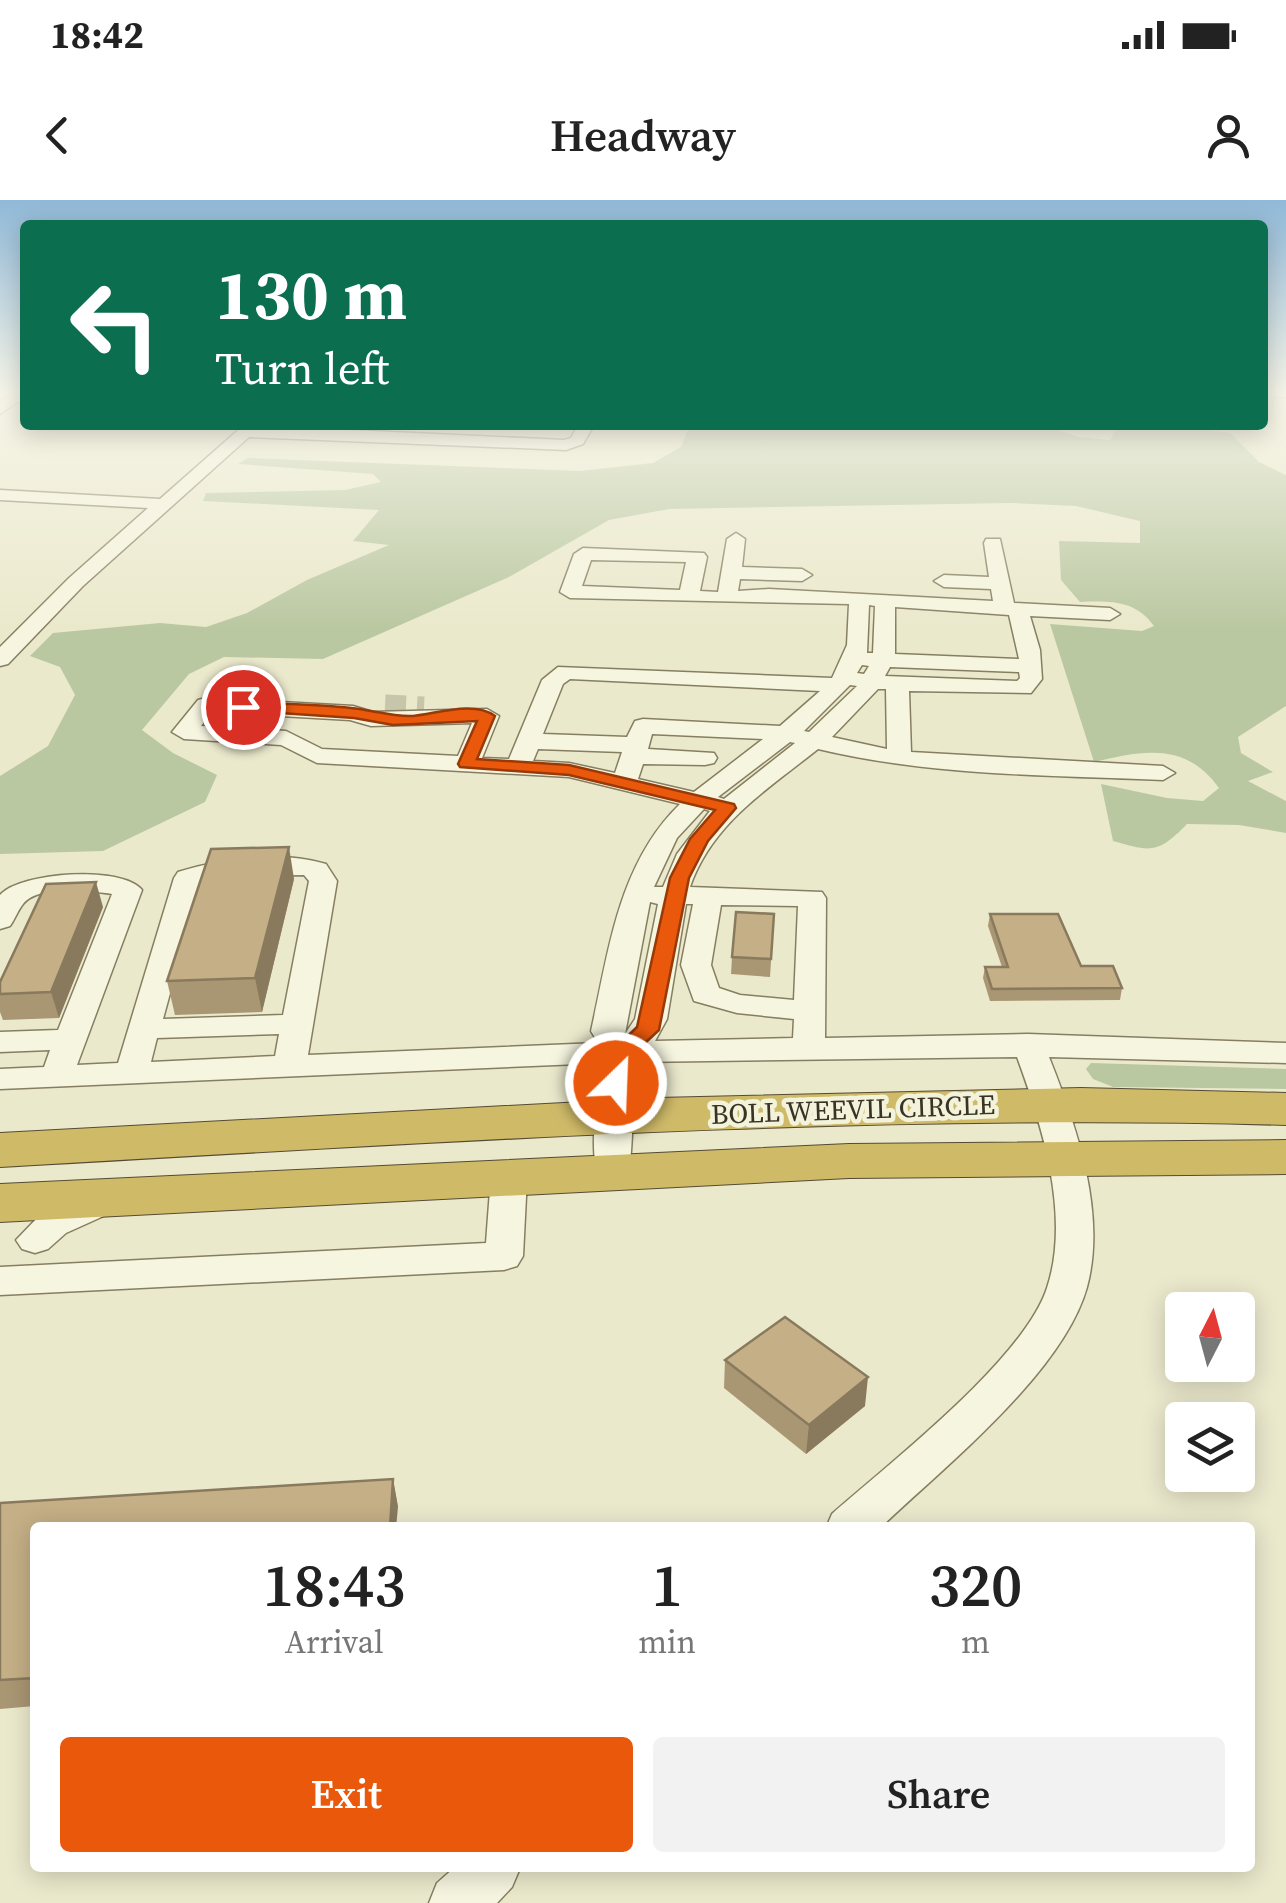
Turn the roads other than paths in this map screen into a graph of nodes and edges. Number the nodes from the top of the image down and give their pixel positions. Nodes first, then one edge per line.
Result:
1 (201, 470) edge
2 (0, 495) edge
3 (163, 504) junction
4 (736, 539) dead end
5 (992, 542) dead end
6 (731, 573) junction
7 (694, 577) junction
8 (1000, 583) junction
9 (738, 599) junction
10 (872, 604) junction
11 (1012, 610) junction
12 (1110, 614) dead end
13 (0, 659) edge
14 (864, 674) junction
15 (764, 681) junction
16 (224, 682) dead end
17 (206, 705) junction
18 (384, 705) tunnel mouth
19 (354, 713) junction
20 (797, 731) junction
21 (529, 741) junction
22 (635, 750) junction
23 (706, 758) dead end
24 (900, 758) junction
25 (466, 764) junction
26 (519, 766) junction
27 (1162, 773) dead end
28 (625, 781) junction
29 (698, 800) junction
30 (727, 808) junction
31 (674, 895) junction
32 (708, 895) junction
33 (638, 896) junction
34 (0, 920) edge
35 (810, 1011) junction
36 (295, 1024) junction
37 (144, 1030) junction
38 (73, 1039) junction
39 (0, 1042) edge
40 (1028, 1044) junction
41 (809, 1048) junction
42 (1286, 1053) edge
43 (620, 1054) junction
44 (289, 1067) junction
45 (131, 1074) junction
46 (56, 1077) junction
47 (0, 1079) edge
48 (1052, 1104) junction
49 (1286, 1109) edge
50 (613, 1117) junction
51 (138, 1143) junction
52 (0, 1150) edge
53 (1063, 1157) junction
54 (1286, 1157) edge
55 (614, 1171) junction
56 (508, 1176) junction
57 (24, 1215) edge
58 (9, 1280) edge
59 (854, 1522) edge
60 (489, 1872) edge
61 (457, 1903) edge

1 - 3 street
2 - 3 street
3 - 13 street
4 - 6 street
5 - 8 street
6 - 8 street
6 - 9 street
7 - 7 street
7 - 9 street
8 - 11 street
9 - 10 street
10 - 11 street
10 - 14 street
11 - 12 street
11 - 14 street
14 - 15 street
14 - 20 street
14 - 24 street
15 - 20 street
15 - 21 street
16 - 17 street
17 - 19 street
17 - 25 street
18 - 19 street
19 - 25 street
20 - 22 street
20 - 24 street
20 - 29 street
20 - 30 street
21 - 22 street
21 - 26 street
22 - 23 street
22 - 28 street
24 - 27 street
25 - 26 street
26 - 28 street
28 - 29 street
29 - 30 street
29 - 33 street
30 - 31 street
31 - 32 street
31 - 33 street
31 - 43 street
32 - 35 street
32 - 35 street
33 - 43 street
34 - 38 street
35 - 41 street
36 - 37 street
36 - 37 street
36 - 44 street
37 - 45 street
38 - 39 street
38 - 46 street
40 - 41 street
40 - 42 street
40 - 48 street
41 - 43 street
43 - 44 street
43 - 50 street
44 - 45 street
45 - 46 street
46 - 47 street
48 - 49 highway, BOLL WEEVIL CIRCLE
48 - 50 highway, BOLL WEEVIL CIRCLE
48 - 53 street
50 - 51 highway, BOLL WEEVIL CIRCLE
50 - 55 street
51 - 52 highway, BOLL WEEVIL CIRCLE
51 - 57 highway
53 - 54 highway, BOLL WEEVIL CIRCLE
53 - 55 highway, BOLL WEEVIL CIRCLE
53 - 59 street
55 - 56 highway, BOLL WEEVIL CIRCLE
56 - 57 highway, BOLL WEEVIL CIRCLE
56 - 58 street
57 - 58 street
60 - 61 street

